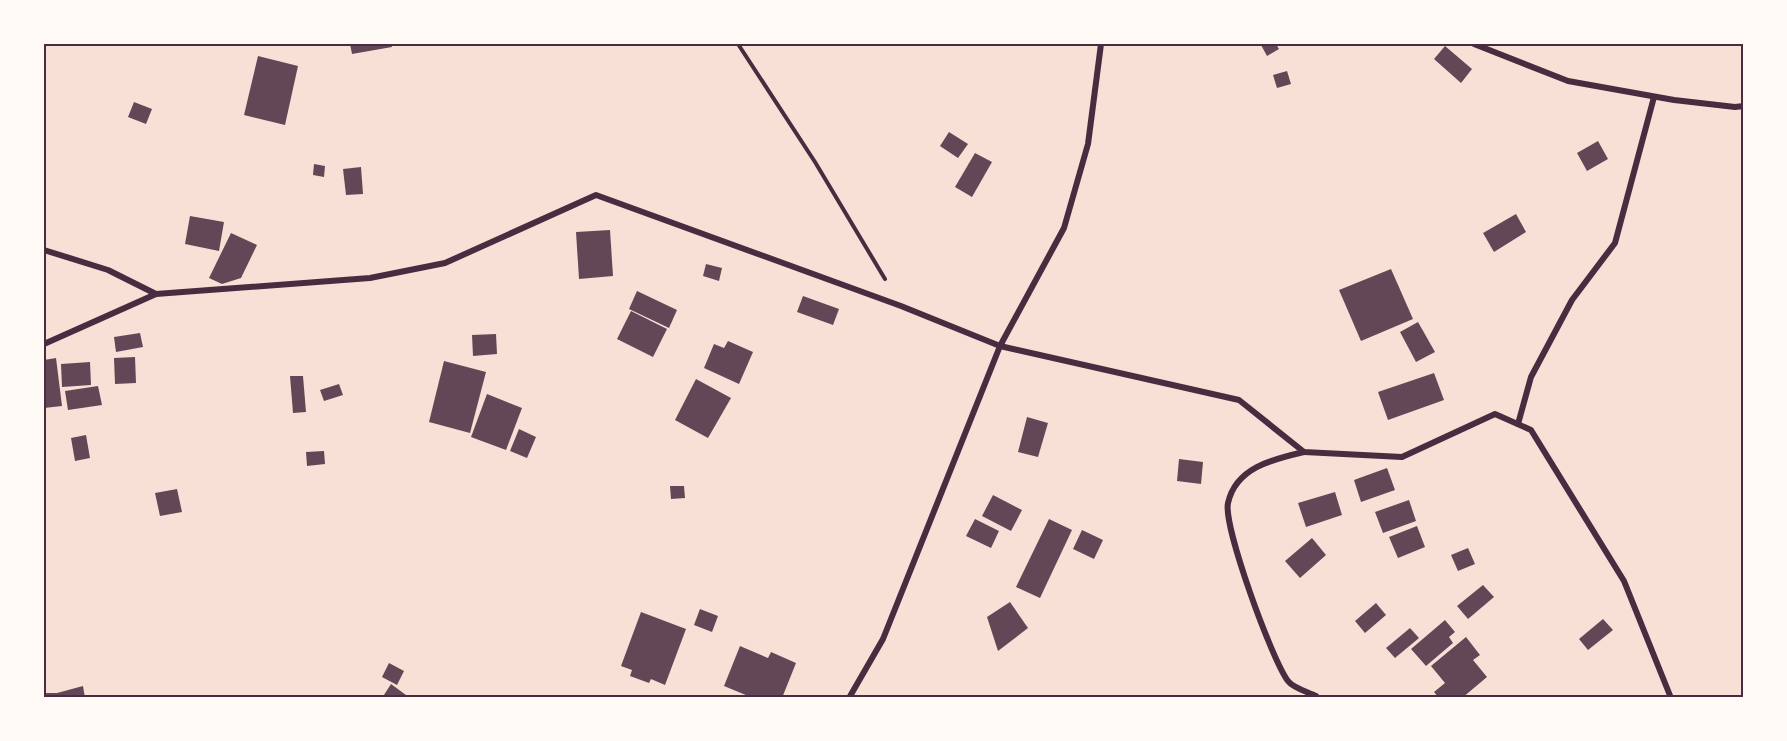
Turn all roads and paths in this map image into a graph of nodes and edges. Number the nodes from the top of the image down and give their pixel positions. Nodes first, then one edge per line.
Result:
1 (738, 44) edge
2 (1101, 44) edge
3 (1474, 44) edge
4 (1654, 96) junction
5 (1743, 106) edge
6 (44, 250) edge
7 (156, 294) junction
8 (901, 306) junction
9 (44, 344) edge
10 (1000, 346) junction
11 (1518, 424) junction
12 (1304, 452) junction
13 (1316, 696) dead end
14 (849, 698) edge
15 (1671, 698) edge

1 - 8 path
2 - 10 street
3 - 4 street
4 - 5 street
4 - 11 street
6 - 7 street
7 - 8 street
7 - 9 street
8 - 10 street
10 - 12 street
10 - 14 street
11 - 12 street
11 - 15 street
12 - 13 street

